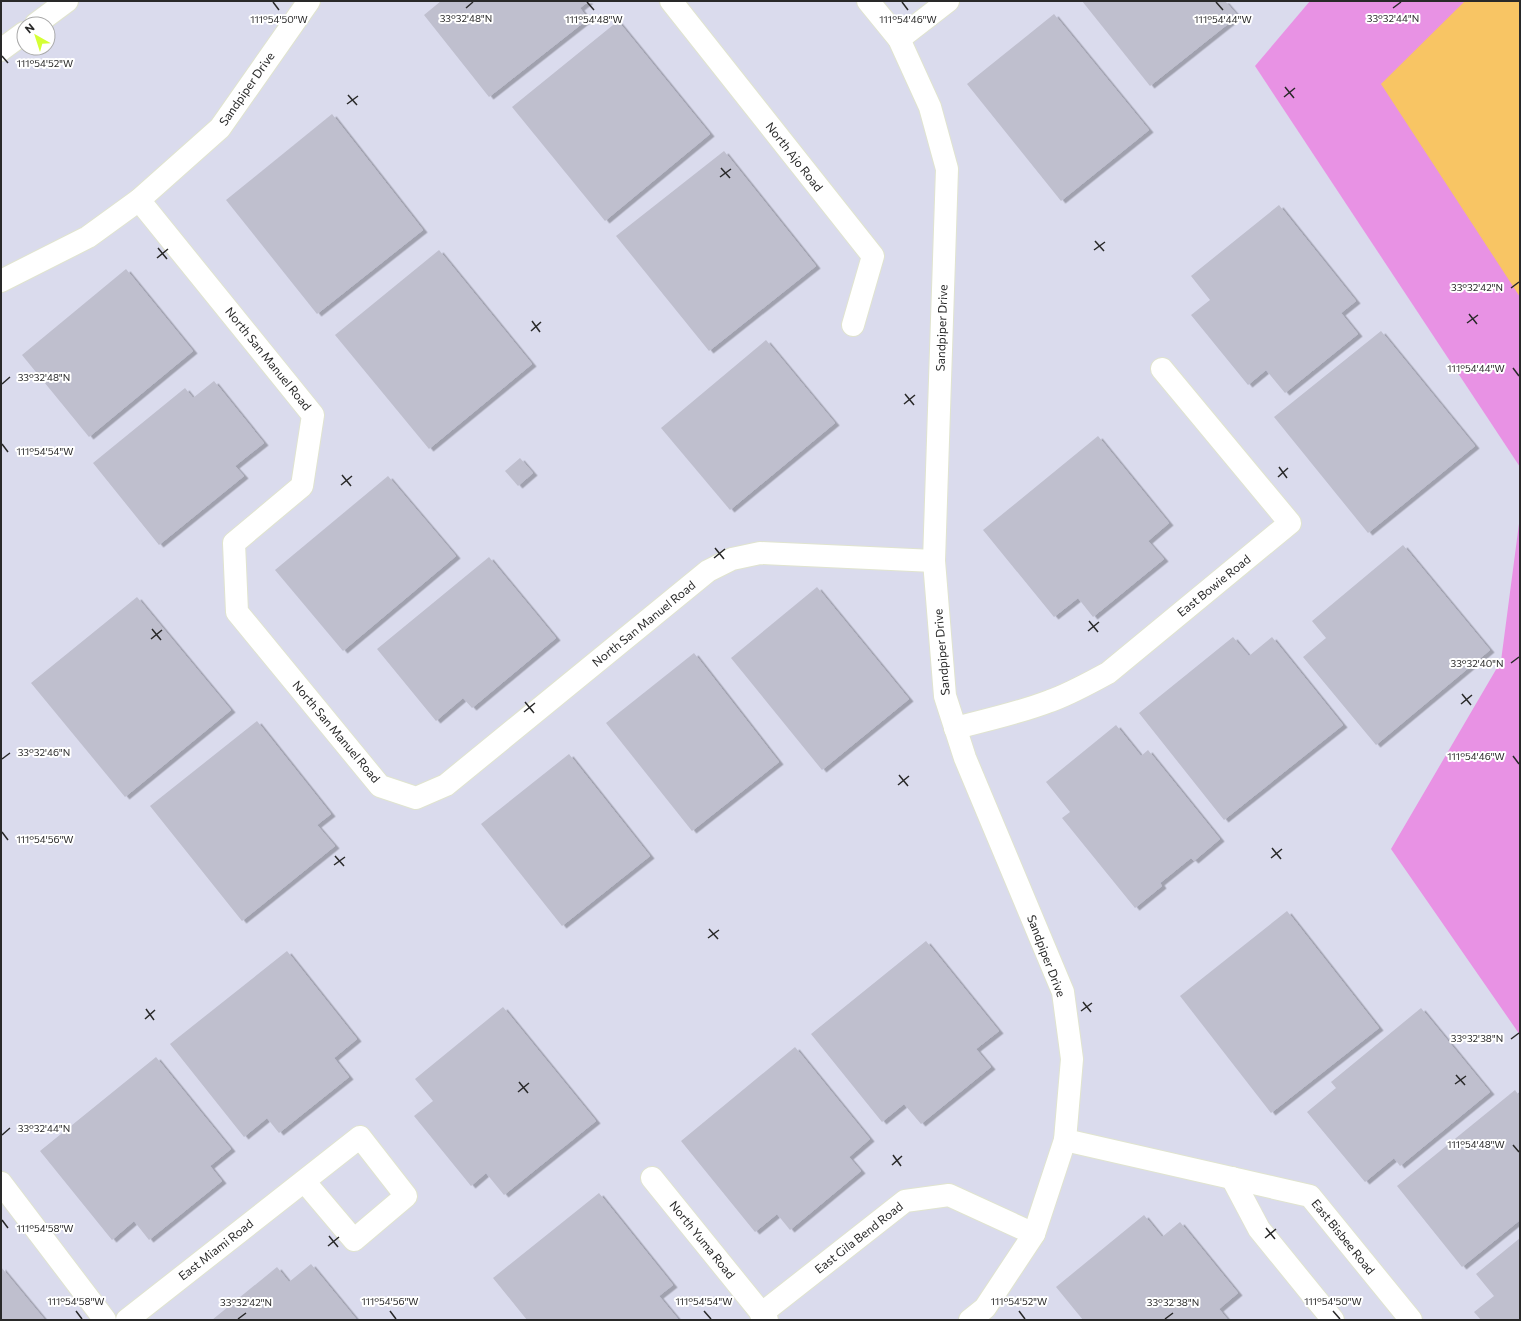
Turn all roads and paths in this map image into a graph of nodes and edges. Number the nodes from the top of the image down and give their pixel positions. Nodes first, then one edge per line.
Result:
1 (67, 1) edge
2 (309, 1) edge
3 (671, 1) edge
4 (868, 1) edge
5 (948, 1) edge
6 (47, 16) edge
7 (16, 39) edge
8 (898, 39) junction
9 (1, 50) edge
10 (139, 200) junction
11 (1, 281) edge
12 (853, 325) dead end
13 (1162, 369) dead end
14 (934, 561) junction
15 (955, 728) junction
16 (1065, 1140) junction
17 (652, 1178) dead end
18 (1232, 1178) junction
19 (304, 1181) junction
20 (1, 1183) edge
21 (1034, 1234) junction
22 (764, 1317) edge
23 (105, 1320) edge
24 (127, 1320) edge
25 (970, 1320) edge
26 (1333, 1320) edge
27 (1411, 1320) edge

1 - 6 street
2 - 10 street, Sandpiper Drive
3 - 12 street, North Ajo Road
4 - 8 street, Sandpiper Drive
5 - 8 street
7 - 9 street
8 - 14 street, Sandpiper Drive
10 - 11 street, Sandpiper Drive
10 - 14 street, North San Manuel Road
13 - 15 street, East Bowie Road
14 - 15 street, Sandpiper Drive
15 - 16 street, Sandpiper Drive
16 - 18 street, East Bisbee Road
16 - 21 street, Sandpiper Drive
17 - 22 street, North Yuma Road
18 - 26 street
18 - 27 street, East Bisbee Road
19 - 19 street, East Miami Road
19 - 24 street, East Miami Road
20 - 23 street
21 - 22 street, East Gila Bend Road
21 - 25 street, Sandpiper Drive

